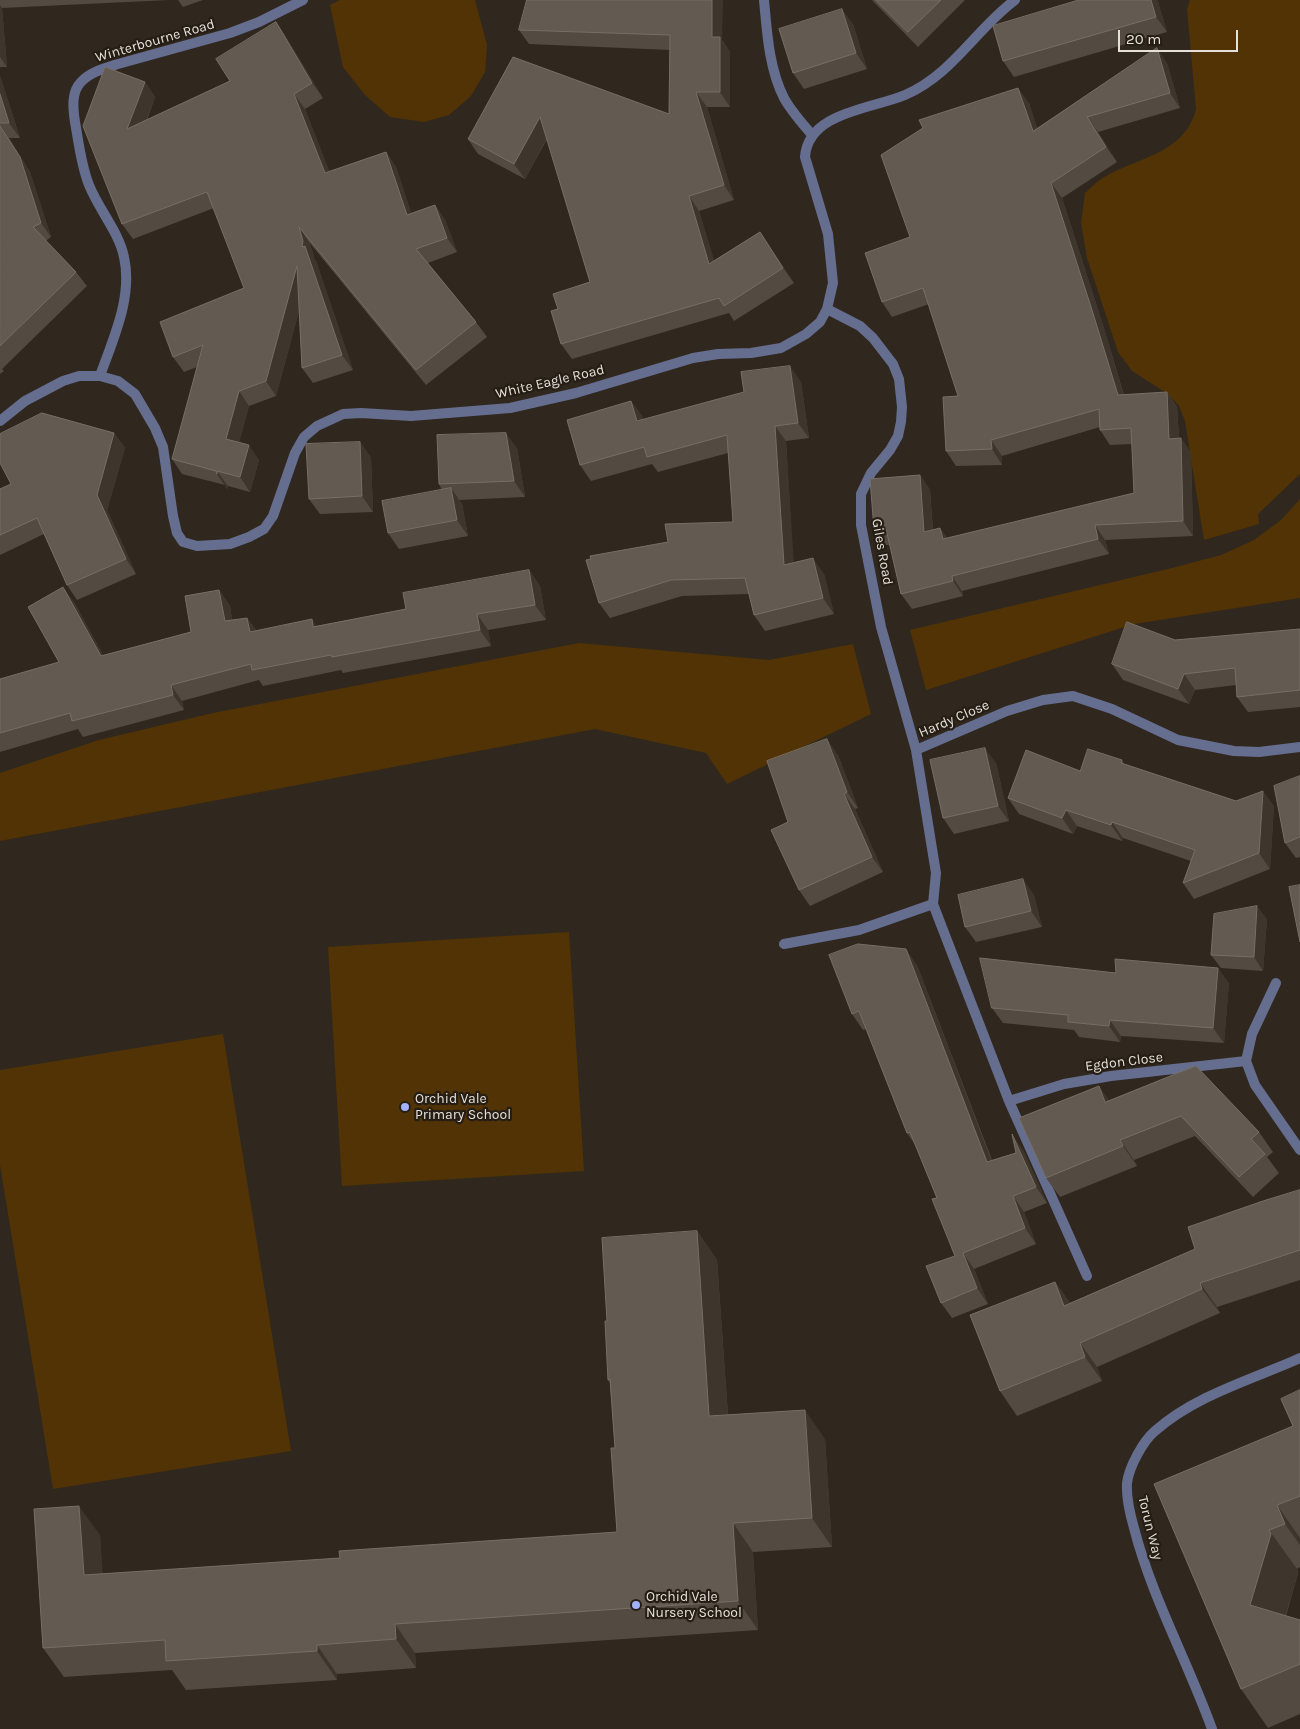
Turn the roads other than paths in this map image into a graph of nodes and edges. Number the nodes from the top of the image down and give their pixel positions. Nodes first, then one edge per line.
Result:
1 (303, 0) edge
2 (764, 0) edge
3 (1014, 0) edge
4 (812, 135) junction
5 (827, 309) junction
6 (100, 376) junction
7 (0, 421) edge
8 (1300, 747) edge
9 (916, 750) junction
10 (933, 904) junction
11 (784, 944) dead end
12 (1276, 983) dead end
13 (1246, 1062) junction
14 (1009, 1101) junction
15 (1300, 1150) edge
16 (1087, 1276) dead end
17 (1300, 1358) edge
18 (1212, 1729) edge

1 - 6 street, Winterbourne Road
2 - 4 street
3 - 4 street
4 - 5 street, White Eagle Road
5 - 6 street, White Eagle Road
5 - 9 street, Giles Road
6 - 7 street, White Eagle Road
8 - 9 street, Hardy Close
9 - 10 street, Hardy Close
10 - 11 street
10 - 14 street
12 - 13 street
13 - 14 street, Egdon Close
13 - 15 street
14 - 16 street
17 - 18 street, Torun Way

